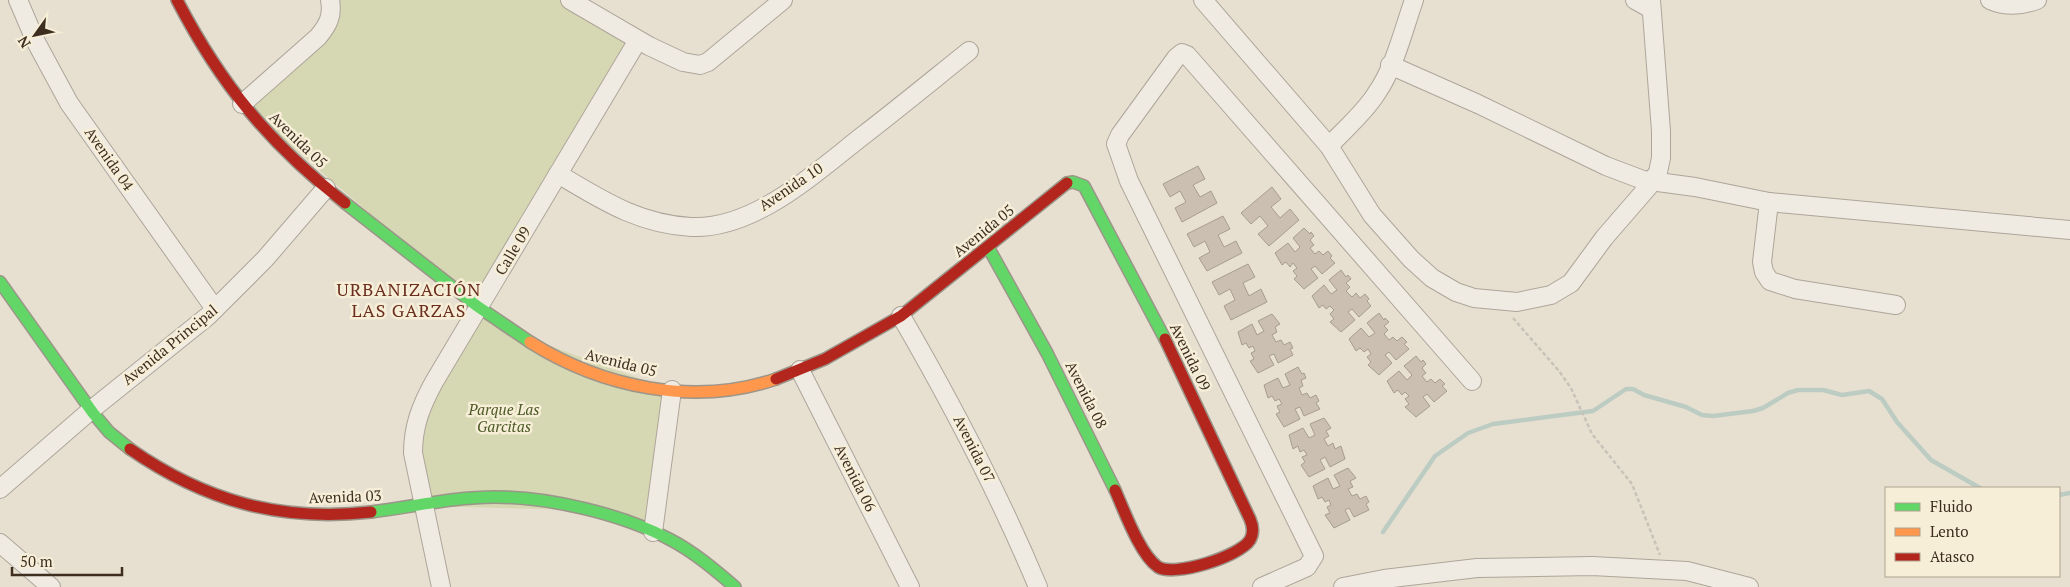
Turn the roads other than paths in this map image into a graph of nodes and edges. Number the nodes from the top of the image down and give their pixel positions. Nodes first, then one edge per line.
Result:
1 (18, 0) edge
2 (176, 0) edge
3 (330, 0) edge
4 (570, 0) edge
5 (783, 0) edge
6 (1203, 0) edge
7 (1414, 0) edge
8 (1635, 0) edge
9 (1990, 0) edge
10 (2037, 0) edge
11 (1651, 5) edge
12 (638, 40) junction
13 (969, 51) dead end
14 (1390, 65) junction
15 (242, 104) junction
16 (1329, 146) junction
17 (558, 174) junction
18 (1651, 182) junction
19 (1084, 186) joint
20 (326, 188) junction
21 (1769, 202) junction
22 (2070, 230) edge
23 (988, 247) junction
24 (0, 282) edge
25 (1896, 305) dead end
26 (479, 307) junction
27 (215, 309) junction
28 (901, 316) junction
29 (800, 370) junction
30 (1472, 381) dead end
31 (672, 390) junction
32 (91, 410) junction
33 (0, 489) edge
34 (423, 506) junction
35 (653, 532) junction
36 (0, 543) edge
37 (1151, 559) joint
38 (52, 587) edge
39 (441, 587) edge
40 (735, 587) edge
41 (910, 587) edge
42 (1038, 587) edge
43 (1262, 587) edge
44 (1343, 587) edge
45 (1749, 587) edge

1 - 27 street, Avenida 04
2 - 15 street, Avenida 05
3 - 15 street
4 - 12 street
5 - 12 street
6 - 16 street
7 - 14 street
8 - 11 street
9 - 10 street
11 - 18 street
12 - 17 street, Calle 09
13 - 17 street, Avenida 10
14 - 16 street
14 - 18 street
15 - 20 street, Avenida 05
16 - 18 street
17 - 26 street, Calle 09
18 - 21 street
19 - 23 street, Avenida 05
19 - 37 street, Avenida 09
20 - 26 street, Avenida 05
20 - 27 street, Avenida Principal
21 - 22 street
21 - 25 street
23 - 28 street, Avenida 05
23 - 37 street, Avenida 08
24 - 32 street, Avenida 03
26 - 31 street, Avenida 05
26 - 34 street, Calle 09
27 - 32 street, Avenida Principal
28 - 29 street, Avenida 05
28 - 42 street, Avenida 07
29 - 31 street, Avenida 05
29 - 41 street, Avenida 06
30 - 43 street
31 - 35 street
32 - 33 street, Avenida Principal
32 - 34 street, Avenida 03
34 - 35 street, Avenida 03
34 - 39 street, Calle 09
35 - 40 street, Avenida 03
36 - 38 street
44 - 45 street

